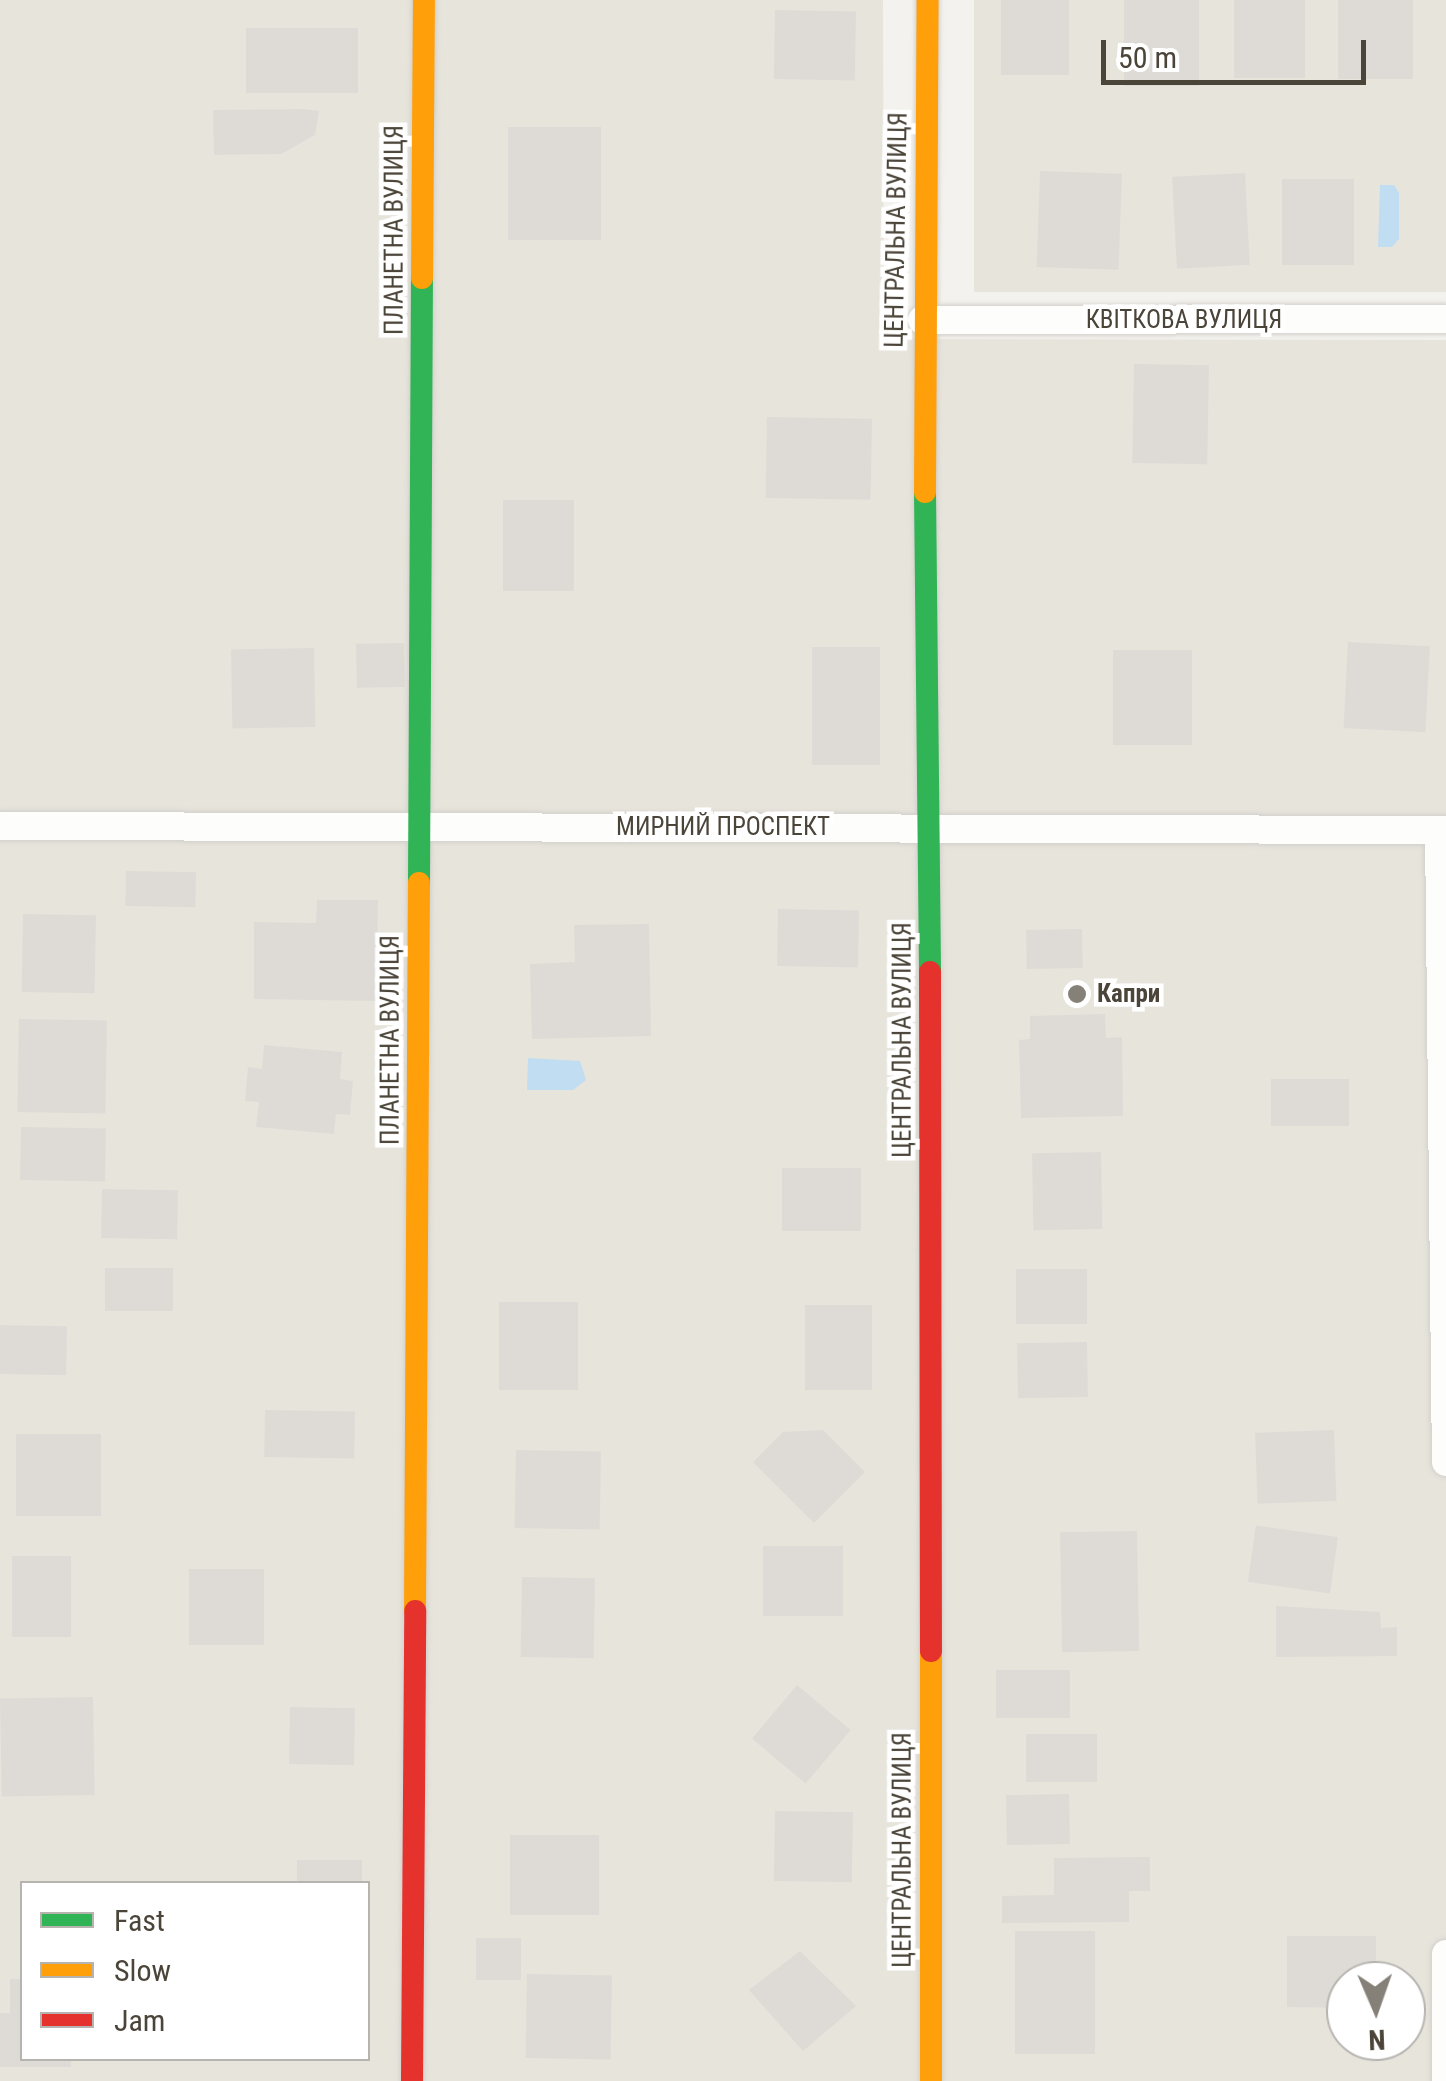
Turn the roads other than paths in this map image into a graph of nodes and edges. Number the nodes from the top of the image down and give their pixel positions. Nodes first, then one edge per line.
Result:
1 (424, 0) edge
2 (928, 0) edge
3 (1446, 319) edge
4 (922, 320) junction
5 (0, 826) edge
6 (930, 826) junction
7 (420, 828) junction
8 (1443, 830) edge
9 (1446, 1462) edge
10 (1446, 1954) edge
11 (412, 2081) edge
12 (931, 2081) edge
13 (1446, 2081) edge

1 - 7 street, ПЛАНЕТНА ВУЛИЦЯ
2 - 4 street, ЦЕНТРАЛЬНА ВУЛИЦЯ
3 - 4 street, КВІТКОВА ВУЛИЦЯ
4 - 6 street, ЦЕНТРАЛЬНА ВУЛИЦЯ
5 - 7 street, МИРНИЙ ПРОСПЕКТ
6 - 7 street, МИРНИЙ ПРОСПЕКТ
6 - 8 street, МИРНИЙ ПРОСПЕКТ
6 - 12 street, ЦЕНТРАЛЬНА ВУЛИЦЯ
7 - 11 street, ПЛАНЕТНА ВУЛИЦЯ
8 - 9 street
10 - 13 street

